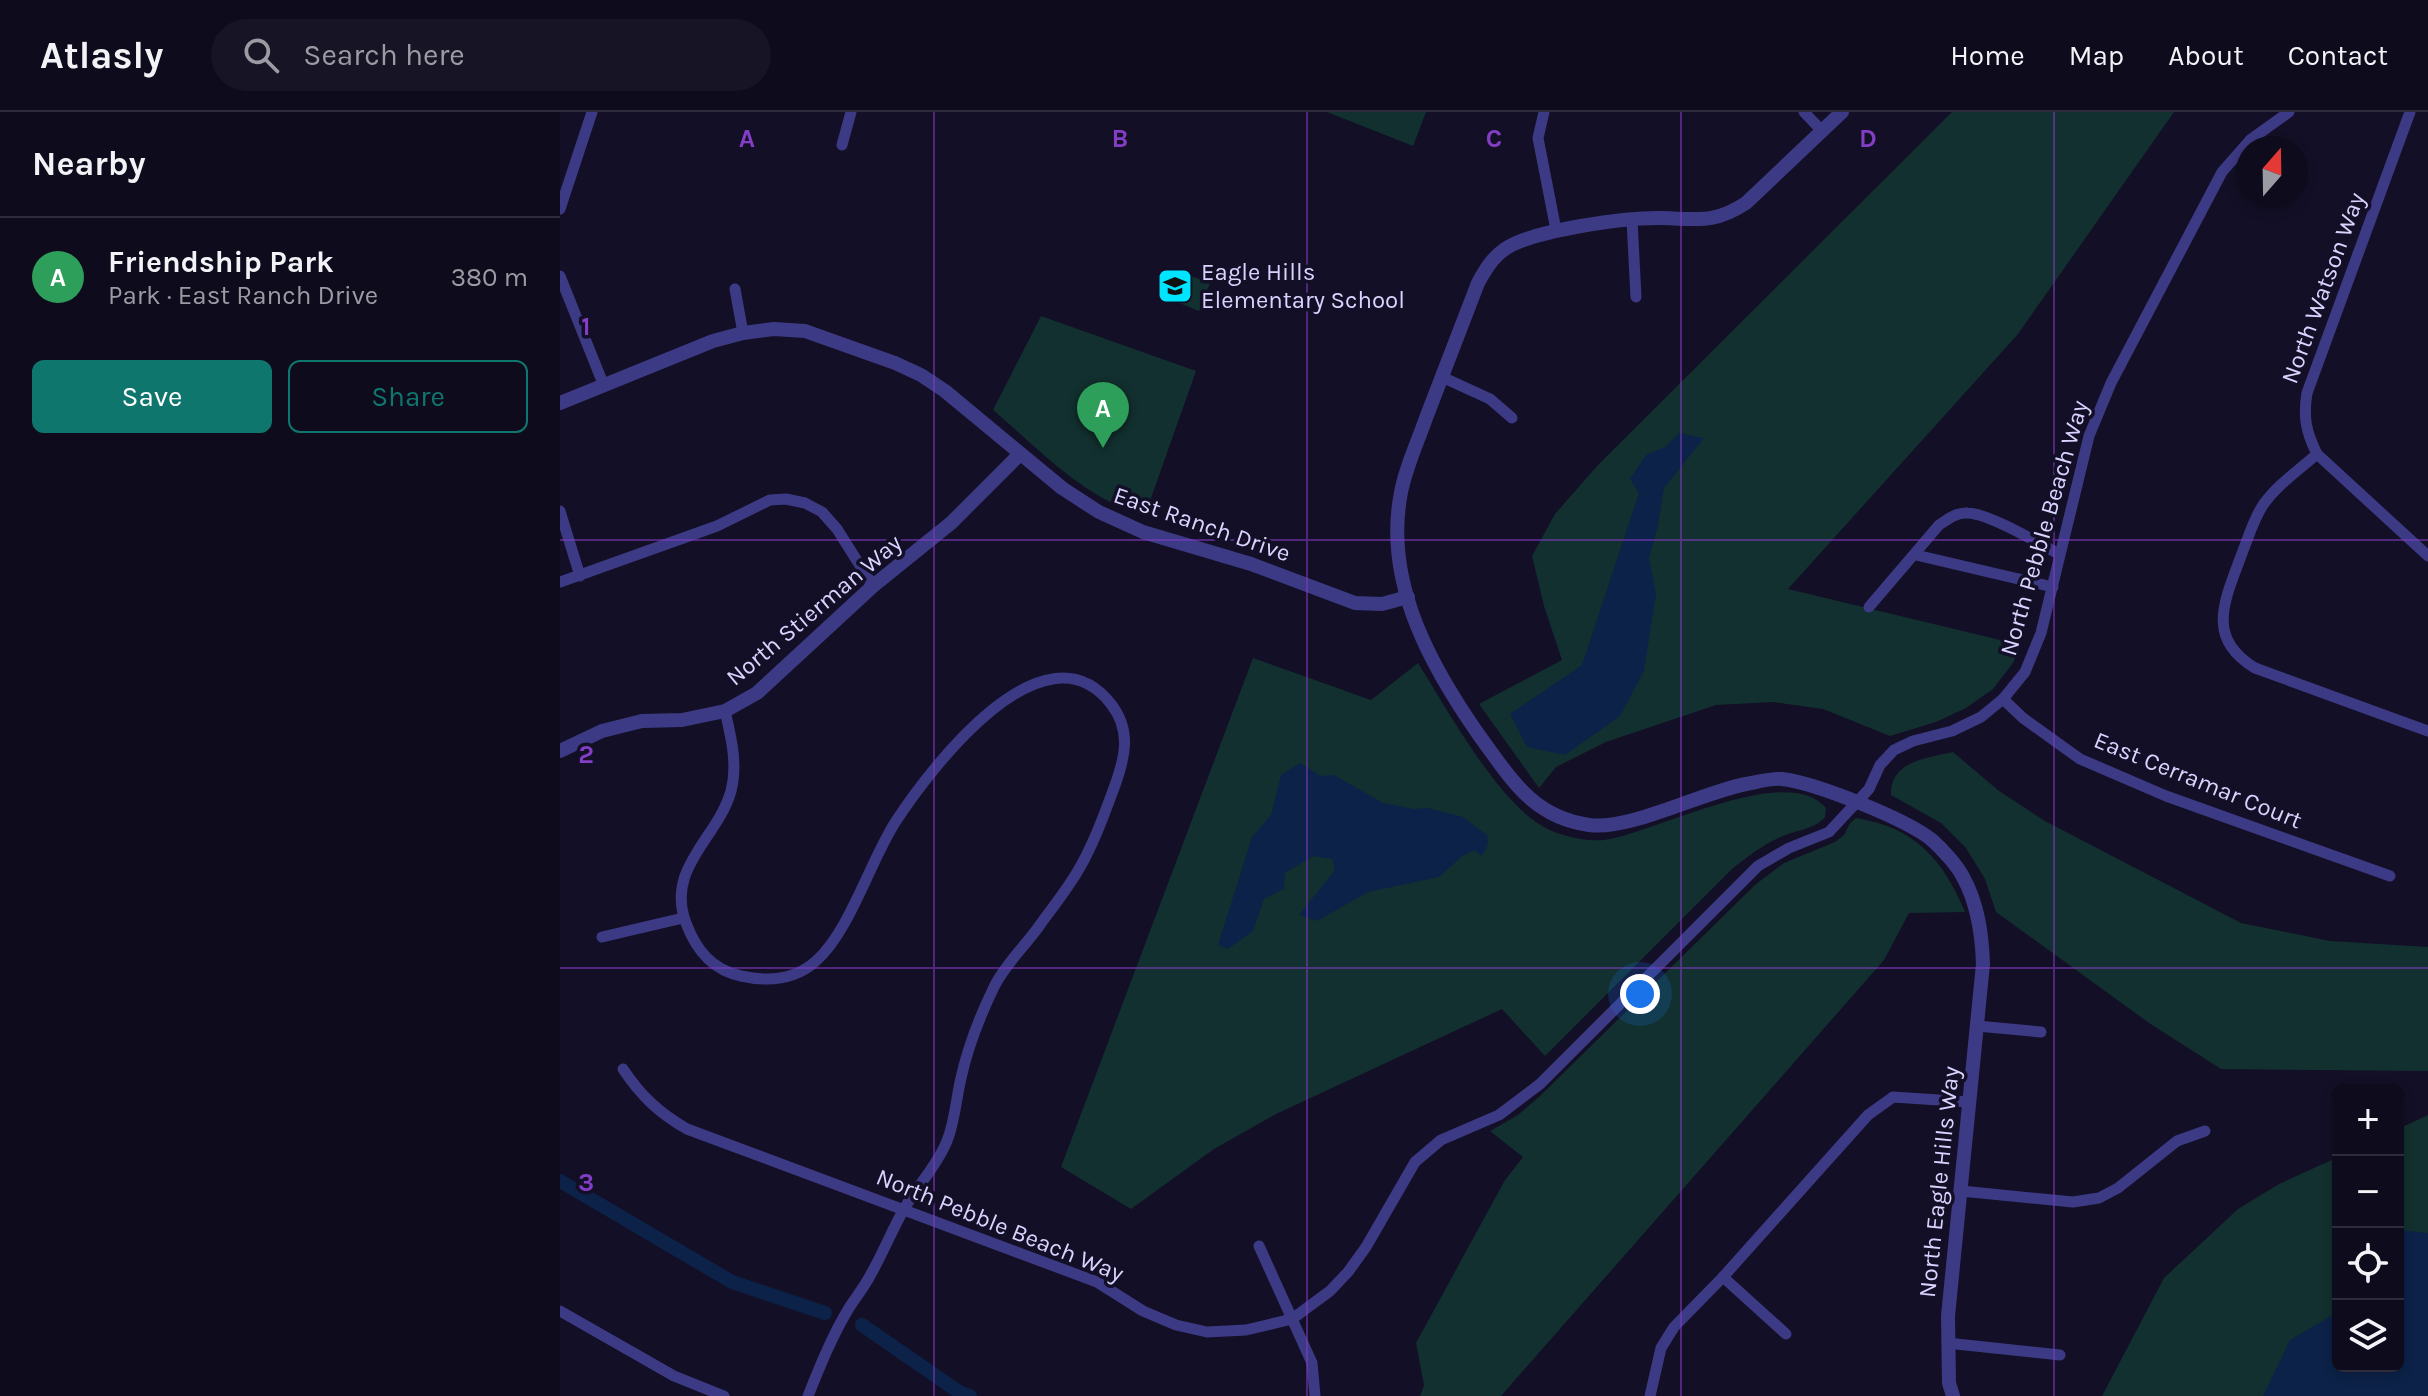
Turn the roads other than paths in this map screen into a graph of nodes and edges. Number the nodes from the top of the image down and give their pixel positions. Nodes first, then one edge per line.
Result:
1 (592, 112) edge
2 (851, 112) edge
3 (1544, 112) edge
4 (1804, 112) edge
5 (1842, 112) edge
6 (2289, 112) edge
7 (2410, 112) edge
8 (1822, 131) junction
9 (842, 145) dead end
10 (560, 209) edge
11 (1632, 220) junction
12 (1556, 230) junction
13 (560, 276) edge
14 (735, 289) dead end
15 (1636, 297) dead end
16 (743, 333) junction
17 (1442, 377) junction
18 (604, 386) junction
19 (560, 403) edge
20 (1512, 418) dead end
21 (2317, 454) junction
22 (1019, 455) junction
23 (560, 511) edge
24 (2059, 554) junction
25 (1916, 555) junction
26 (2428, 556) edge
27 (580, 576) junction
28 (560, 582) edge
29 (873, 586) junction
30 (2053, 587) junction
31 (1408, 597) junction
32 (1869, 607) dead end
33 (2003, 699) junction
34 (725, 711) junction
35 (2428, 731) edge
36 (560, 751) edge
37 (1856, 803) junction
38 (2390, 876) dead end
39 (683, 918) junction
40 (602, 937) dead end
41 (1977, 1026) junction
42 (2041, 1032) dead end
43 (623, 1069) dead end
44 (1969, 1102) junction
45 (2205, 1131) dead end
46 (1961, 1191) junction
47 (904, 1209) junction
48 (1259, 1246) dead end
49 (1723, 1277) junction
50 (560, 1311) edge
51 (1292, 1319) junction
52 (1786, 1334) dead end
53 (1947, 1343) junction
54 (2060, 1355) dead end
55 (724, 1396) edge
56 (808, 1396) edge
57 (1315, 1396) edge
58 (1650, 1396) edge
59 (1953, 1396) edge

1 - 10 street
2 - 9 street
3 - 12 street
4 - 8 street
5 - 8 street, North Eagle Hills Way
6 - 24 street, North Pebble Beach Way
7 - 21 street, North Watson Way
8 - 11 street, North Eagle Hills Way
11 - 12 street, North Eagle Hills Way
11 - 15 street
12 - 17 street, North Eagle Hills Way
13 - 18 street
14 - 16 street
16 - 18 street, East Ranch Drive
16 - 22 street, East Ranch Drive
17 - 20 street
17 - 31 street, North Eagle Hills Way
18 - 19 street, East Ranch Drive
21 - 26 street
21 - 35 street
22 - 29 street, North Stierman Way
22 - 31 street, East Ranch Drive
23 - 27 street
24 - 25 street
24 - 30 street, North Pebble Beach Way
25 - 30 street
25 - 32 street
27 - 28 street
27 - 29 street
29 - 34 street, North Stierman Way
30 - 33 street, North Pebble Beach Way
31 - 37 street, North Eagle Hills Way
33 - 37 street, North Pebble Beach Way
33 - 38 street, East Cerramar Court
34 - 36 street, North Stierman Way
34 - 39 street
37 - 41 street, North Eagle Hills Way
37 - 51 street, North Pebble Beach Way
39 - 40 street
39 - 47 street
41 - 42 street
41 - 44 street, North Eagle Hills Way
43 - 47 street, North Pebble Beach Way
44 - 46 street, North Eagle Hills Way
44 - 49 street
45 - 46 street
46 - 53 street, North Eagle Hills Way
47 - 51 street, North Pebble Beach Way
47 - 56 street
48 - 51 street
49 - 52 street
49 - 58 street
50 - 55 street
51 - 57 street
53 - 54 street
53 - 59 street, North Eagle Hills Way

